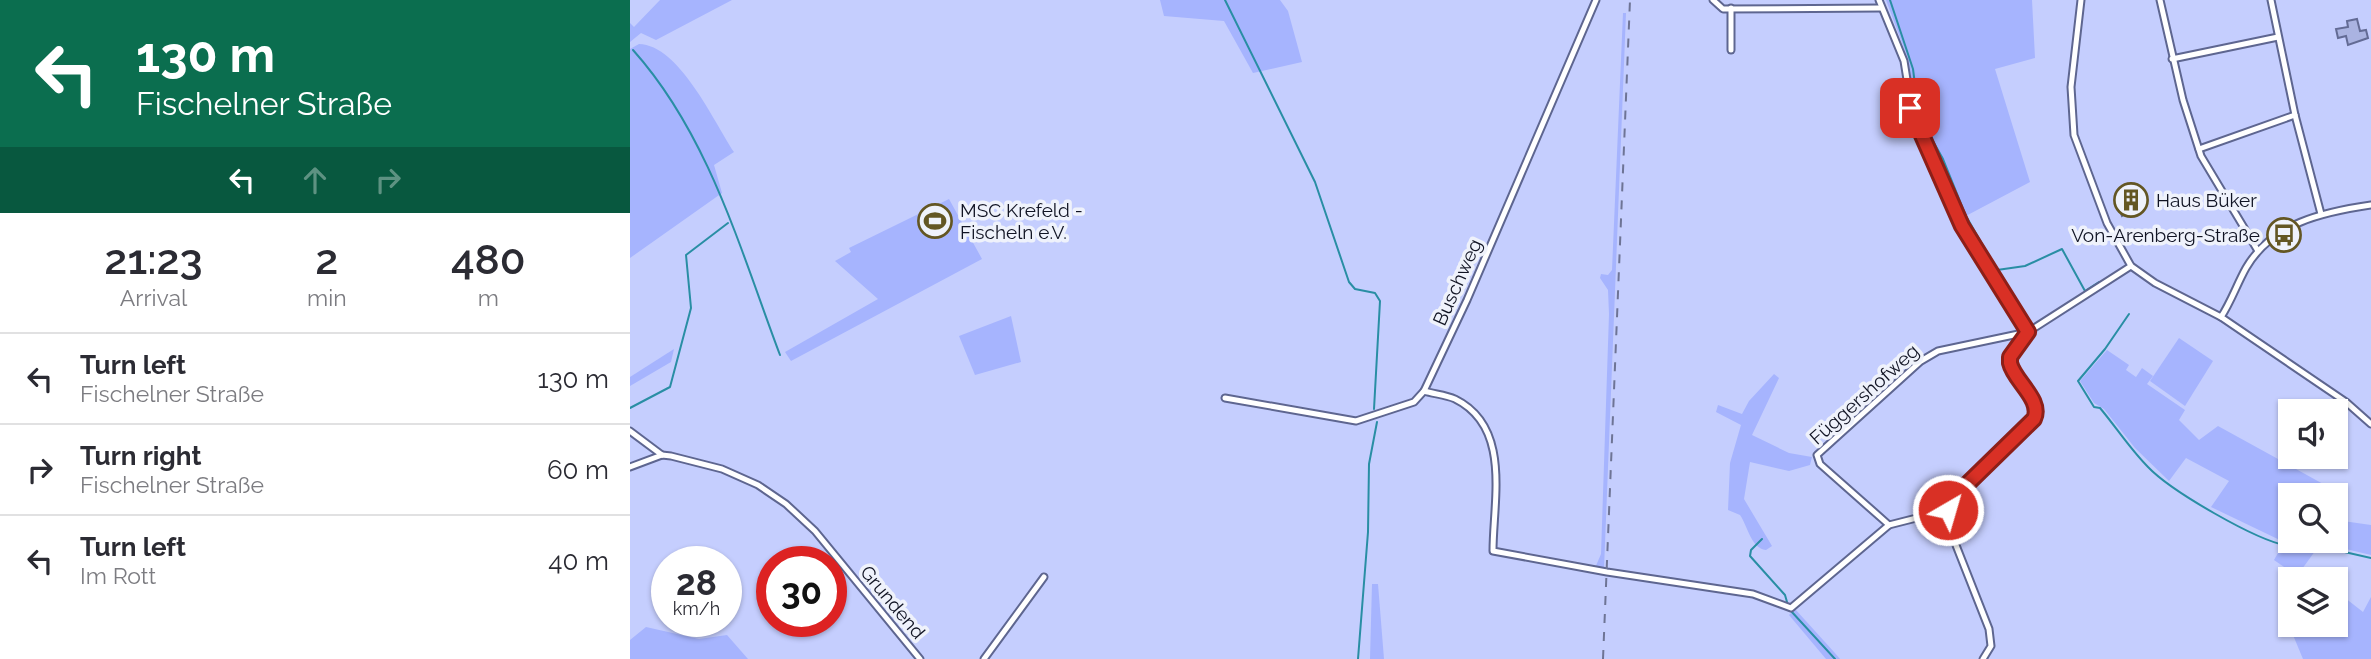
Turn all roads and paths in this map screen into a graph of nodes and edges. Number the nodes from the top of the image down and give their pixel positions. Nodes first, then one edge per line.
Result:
1 (1596, 0) edge
2 (1713, 0) edge
3 (1879, 0) edge
4 (2081, 0) edge
5 (2160, 0) edge
6 (2271, 0) edge
7 (1731, 8) junction
8 (1881, 8) junction
9 (2278, 37) junction
10 (1731, 50) dead end
11 (2172, 60) junction
12 (2295, 115) junction
13 (2199, 149) junction
14 (2371, 205) edge
15 (2321, 214) junction
16 (2258, 251) junction
17 (2131, 266) junction
18 (2221, 317) junction
19 (2028, 332) junction
20 (1424, 391) junction
21 (1225, 398) dead end
22 (2371, 424) edge
23 (630, 431) edge
24 (662, 455) junction
25 (630, 467) edge
26 (1948, 510) junction
27 (1889, 525) junction
28 (1044, 577) dead end
29 (920, 659) edge
30 (984, 659) edge
31 (1983, 659) edge

1 - 20 street, Buschweg
2 - 7 street
3 - 8 street
4 - 17 street
5 - 11 street
6 - 9 street
7 - 8 street
7 - 10 street
8 - 19 street
9 - 11 street
9 - 12 street
11 - 13 street
12 - 13 street
12 - 15 street
13 - 16 street
14 - 15 street
15 - 16 street
16 - 18 street
17 - 18 street
17 - 19 street
18 - 22 street
19 - 26 street
19 - 27 street, Függershofweg
20 - 21 street
20 - 27 street
23 - 24 street
24 - 25 street
24 - 29 street, Grundend
26 - 27 street
26 - 31 street
28 - 30 street

